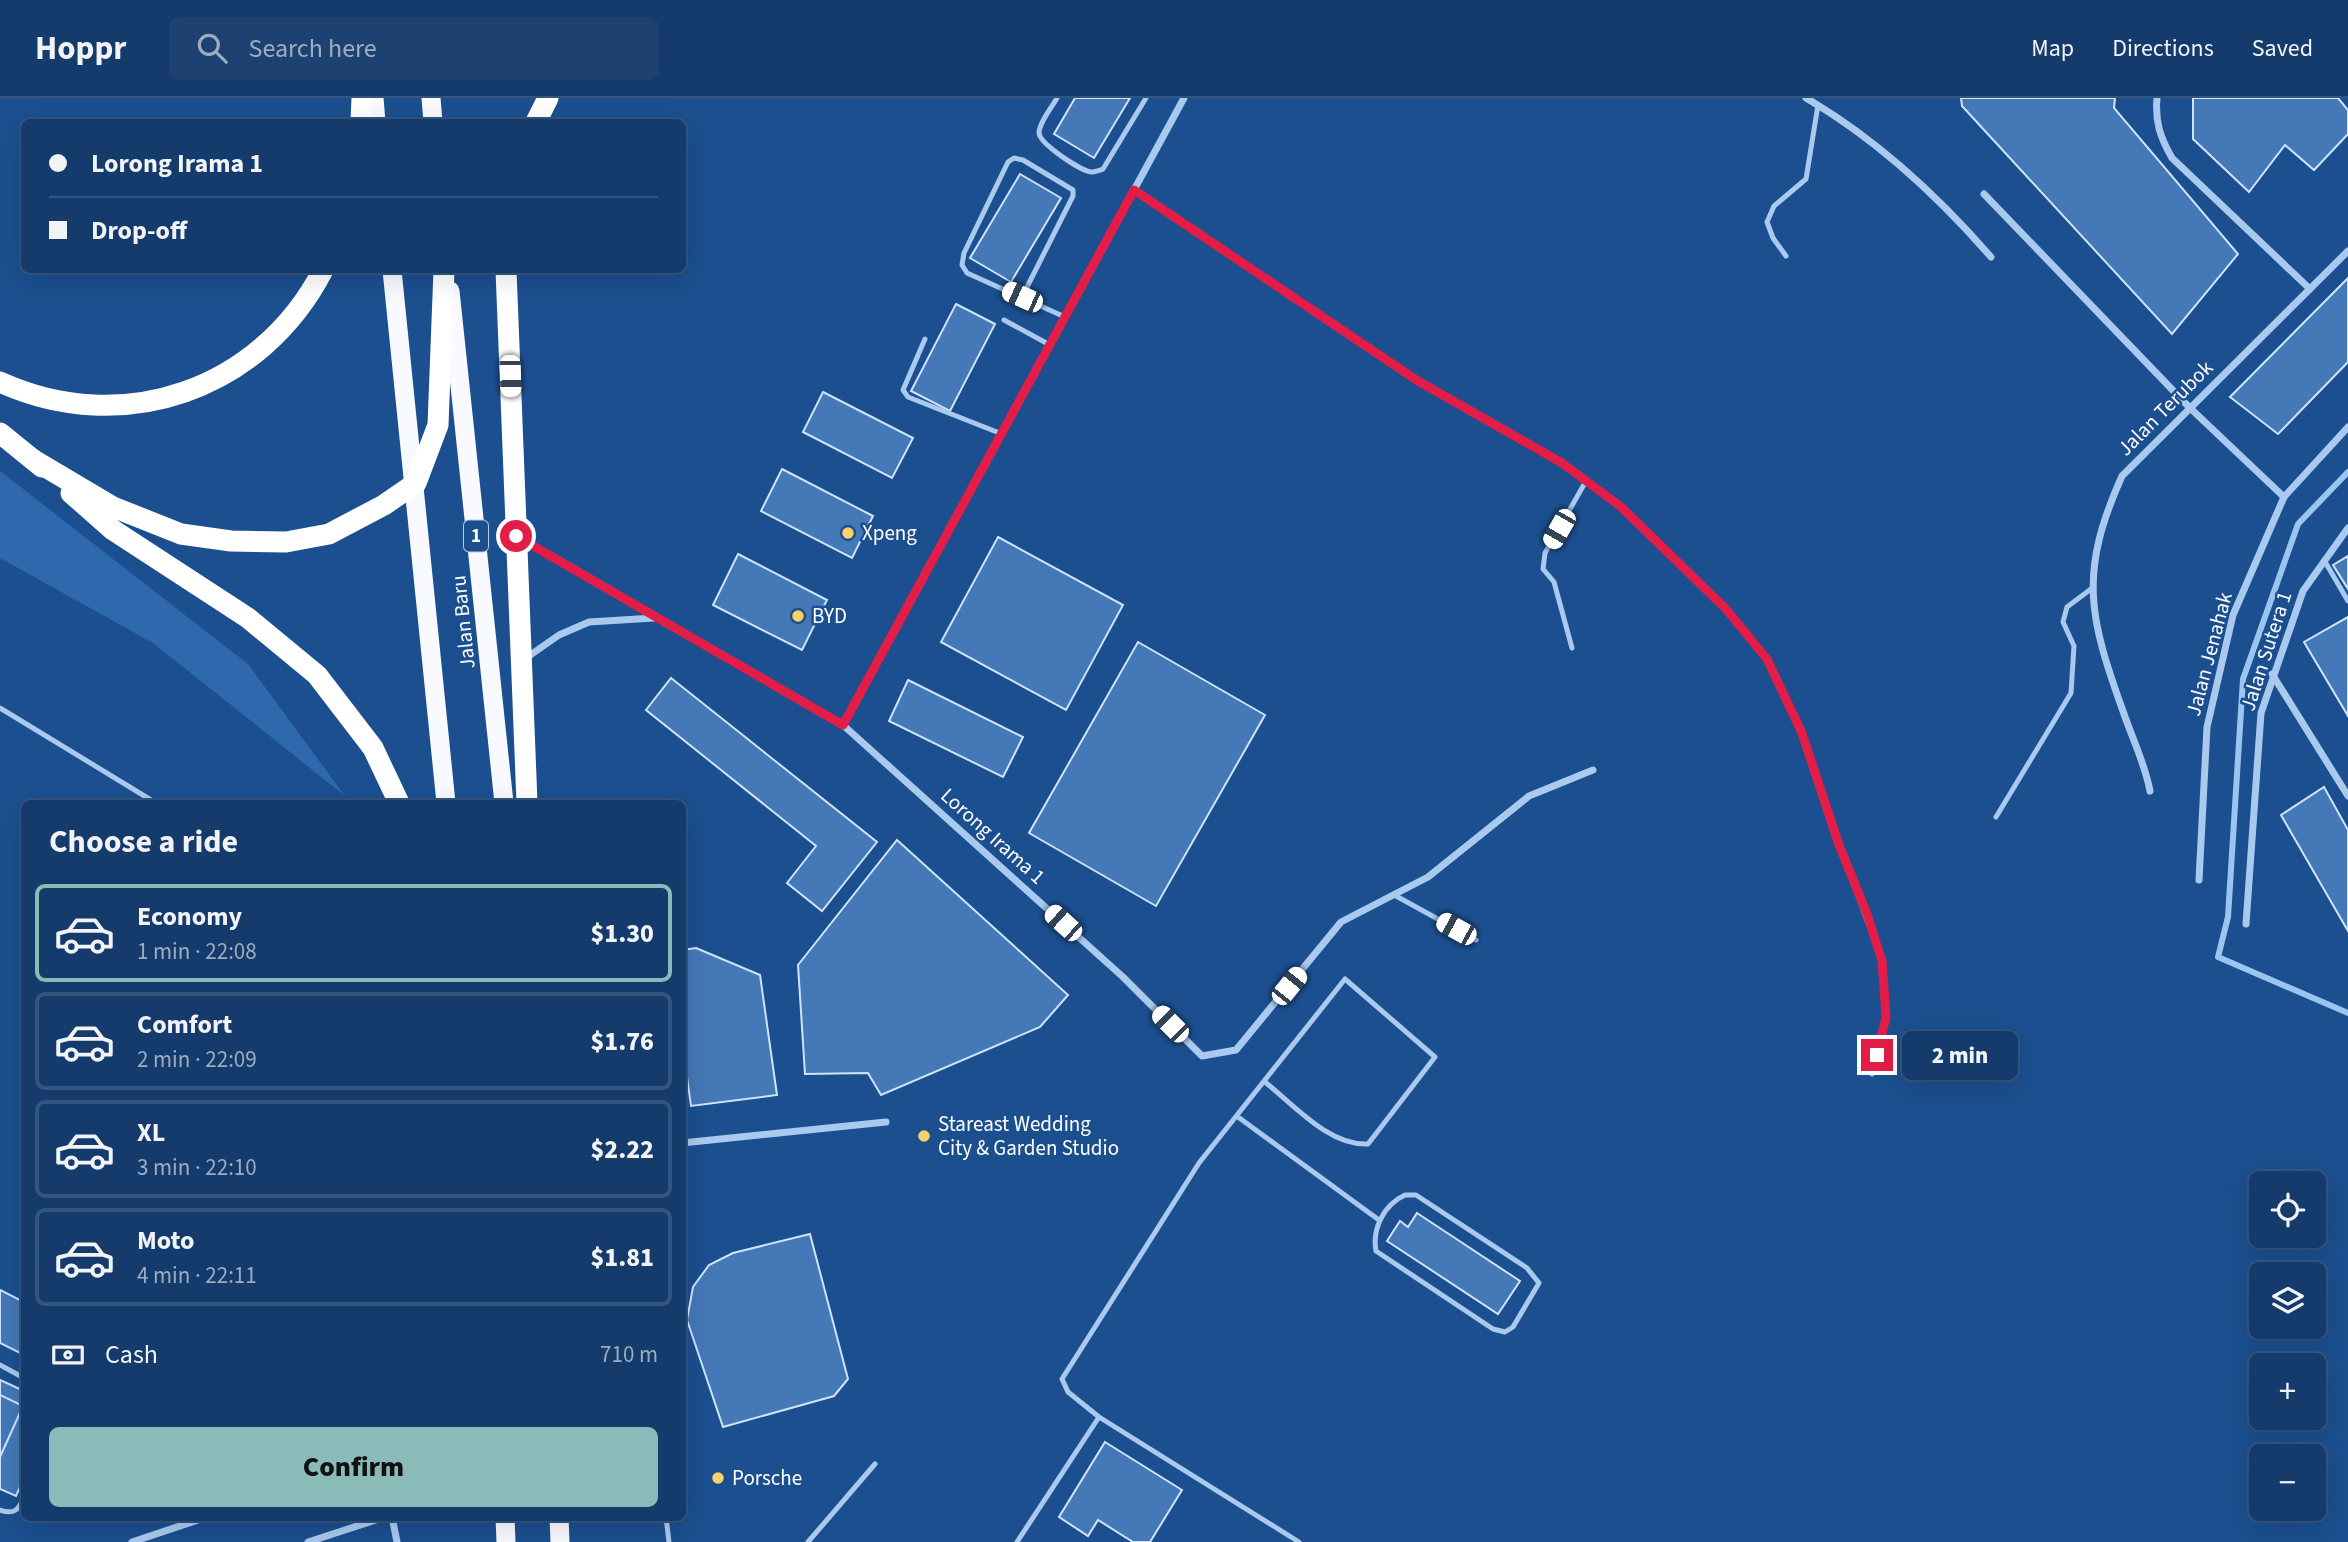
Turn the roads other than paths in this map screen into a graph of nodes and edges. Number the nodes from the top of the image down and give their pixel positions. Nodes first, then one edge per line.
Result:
1 (362, 98) edge
2 (374, 98) edge
3 (431, 98) edge
4 (548, 98) edge
5 (1057, 98) edge
6 (1146, 98) edge
7 (1184, 98) edge
8 (1807, 98) edge
9 (2157, 98) edge
10 (1818, 105) junction
11 (361, 119) edge
12 (376, 119) edge
13 (433, 119) edge
14 (538, 119) edge
15 (1134, 190) junction
16 (1984, 194) dead end
17 (2348, 251) edge
18 (1786, 256) dead end
19 (1991, 257) dead end
20 (321, 273) edge
21 (393, 273) edge
22 (446, 273) edge
23 (446, 273) edge
24 (506, 273) edge
25 (2310, 289) junction
26 (1022, 297) junction
27 (1065, 317) junction
28 (1004, 320) dead end
29 (925, 339) dead end
30 (1050, 345) junction
31 (0, 382) edge
32 (2189, 407) junction
33 (2348, 427) edge
34 (0, 433) edge
35 (1002, 434) junction
36 (32, 458) junction
37 (1586, 481) junction
38 (416, 483) junction
39 (2284, 497) junction
40 (2348, 527) edge
41 (516, 536) junction
42 (2324, 560) junction
43 (2091, 589) junction
44 (2348, 601) edge
45 (654, 618) junction
46 (1572, 648) dead end
47 (520, 663) junction
48 (2272, 674) junction
49 (0, 708) edge
50 (843, 725) junction
51 (1593, 770) dead end
52 (2150, 791) dead end
53 (2348, 796) edge
54 (151, 800) edge
55 (398, 800) edge
56 (446, 800) edge
57 (504, 800) edge
58 (527, 800) edge
59 (1996, 817) dead end
60 (2199, 880) dead end
61 (1396, 896) junction
62 (2246, 924) dead end
63 (1476, 940) dead end
64 (1872, 1074) dead end
65 (1265, 1082) junction
66 (1238, 1117) junction
67 (886, 1122) dead end
68 (686, 1143) edge
69 (1379, 1220) junction
70 (0, 1365) edge
71 (21, 1376) edge
72 (1099, 1416) junction
73 (875, 1464) dead end
74 (21, 1504) edge
75 (0, 1510) edge
76 (195, 1521) edge
77 (370, 1521) edge
78 (393, 1521) edge
79 (505, 1521) edge
80 (559, 1521) edge
81 (666, 1521) edge
82 (132, 1542) edge
83 (308, 1542) edge
84 (397, 1542) edge
85 (506, 1542) edge
86 (560, 1542) edge
87 (668, 1542) edge
88 (807, 1542) edge
89 (1017, 1542) edge
90 (1299, 1542) edge

1 - 11 highway
2 - 12 highway
3 - 13 highway
4 - 14 highway
5 - 6 lane
7 - 15 street
8 - 10 street
9 - 25 street
10 - 18 lane
10 - 19 street
15 - 27 street
15 - 37 lane
16 - 32 street
17 - 25 street, Jalan Terubok
20 - 31 highway
21 - 38 highway, Jalan Baru
22 - 38 highway
23 - 57 highway, Jalan Baru / 1
24 - 41 highway
25 - 32 street, Jalan Terubok
26 - 26 lane
26 - 27 lane
27 - 30 street
28 - 30 lane
29 - 35 lane
30 - 35 street
32 - 39 street
32 - 43 street, Jalan Terubok
33 - 39 street, Jalan Jenahak
34 - 36 highway
35 - 50 street
36 - 38 highway
36 - 55 highway
37 - 46 lane
37 - 64 lane
38 - 56 highway, Jalan Baru
39 - 60 street, Jalan Jenahak
40 - 42 street, Jalan Sutera 1
41 - 45 street, Lorong Irama 1
41 - 47 highway
42 - 44 lane
42 - 48 street, Jalan Sutera 1
43 - 52 street, Jalan Terubok
43 - 59 lane
45 - 47 street
45 - 50 street, Lorong Irama 1
47 - 58 highway
48 - 53 street
48 - 62 street, Jalan Sutera 1
49 - 54 lane
50 - 61 street, Lorong Irama 1
51 - 61 street
61 - 63 lane
65 - 65 lane
65 - 66 lane
66 - 69 lane
66 - 72 lane
67 - 68 street
69 - 69 lane
70 - 71 lane
72 - 89 lane
72 - 90 lane
73 - 88 lane
74 - 75 lane
76 - 82 street
77 - 83 street
78 - 84 street
79 - 85 highway
80 - 86 highway
81 - 87 lane

